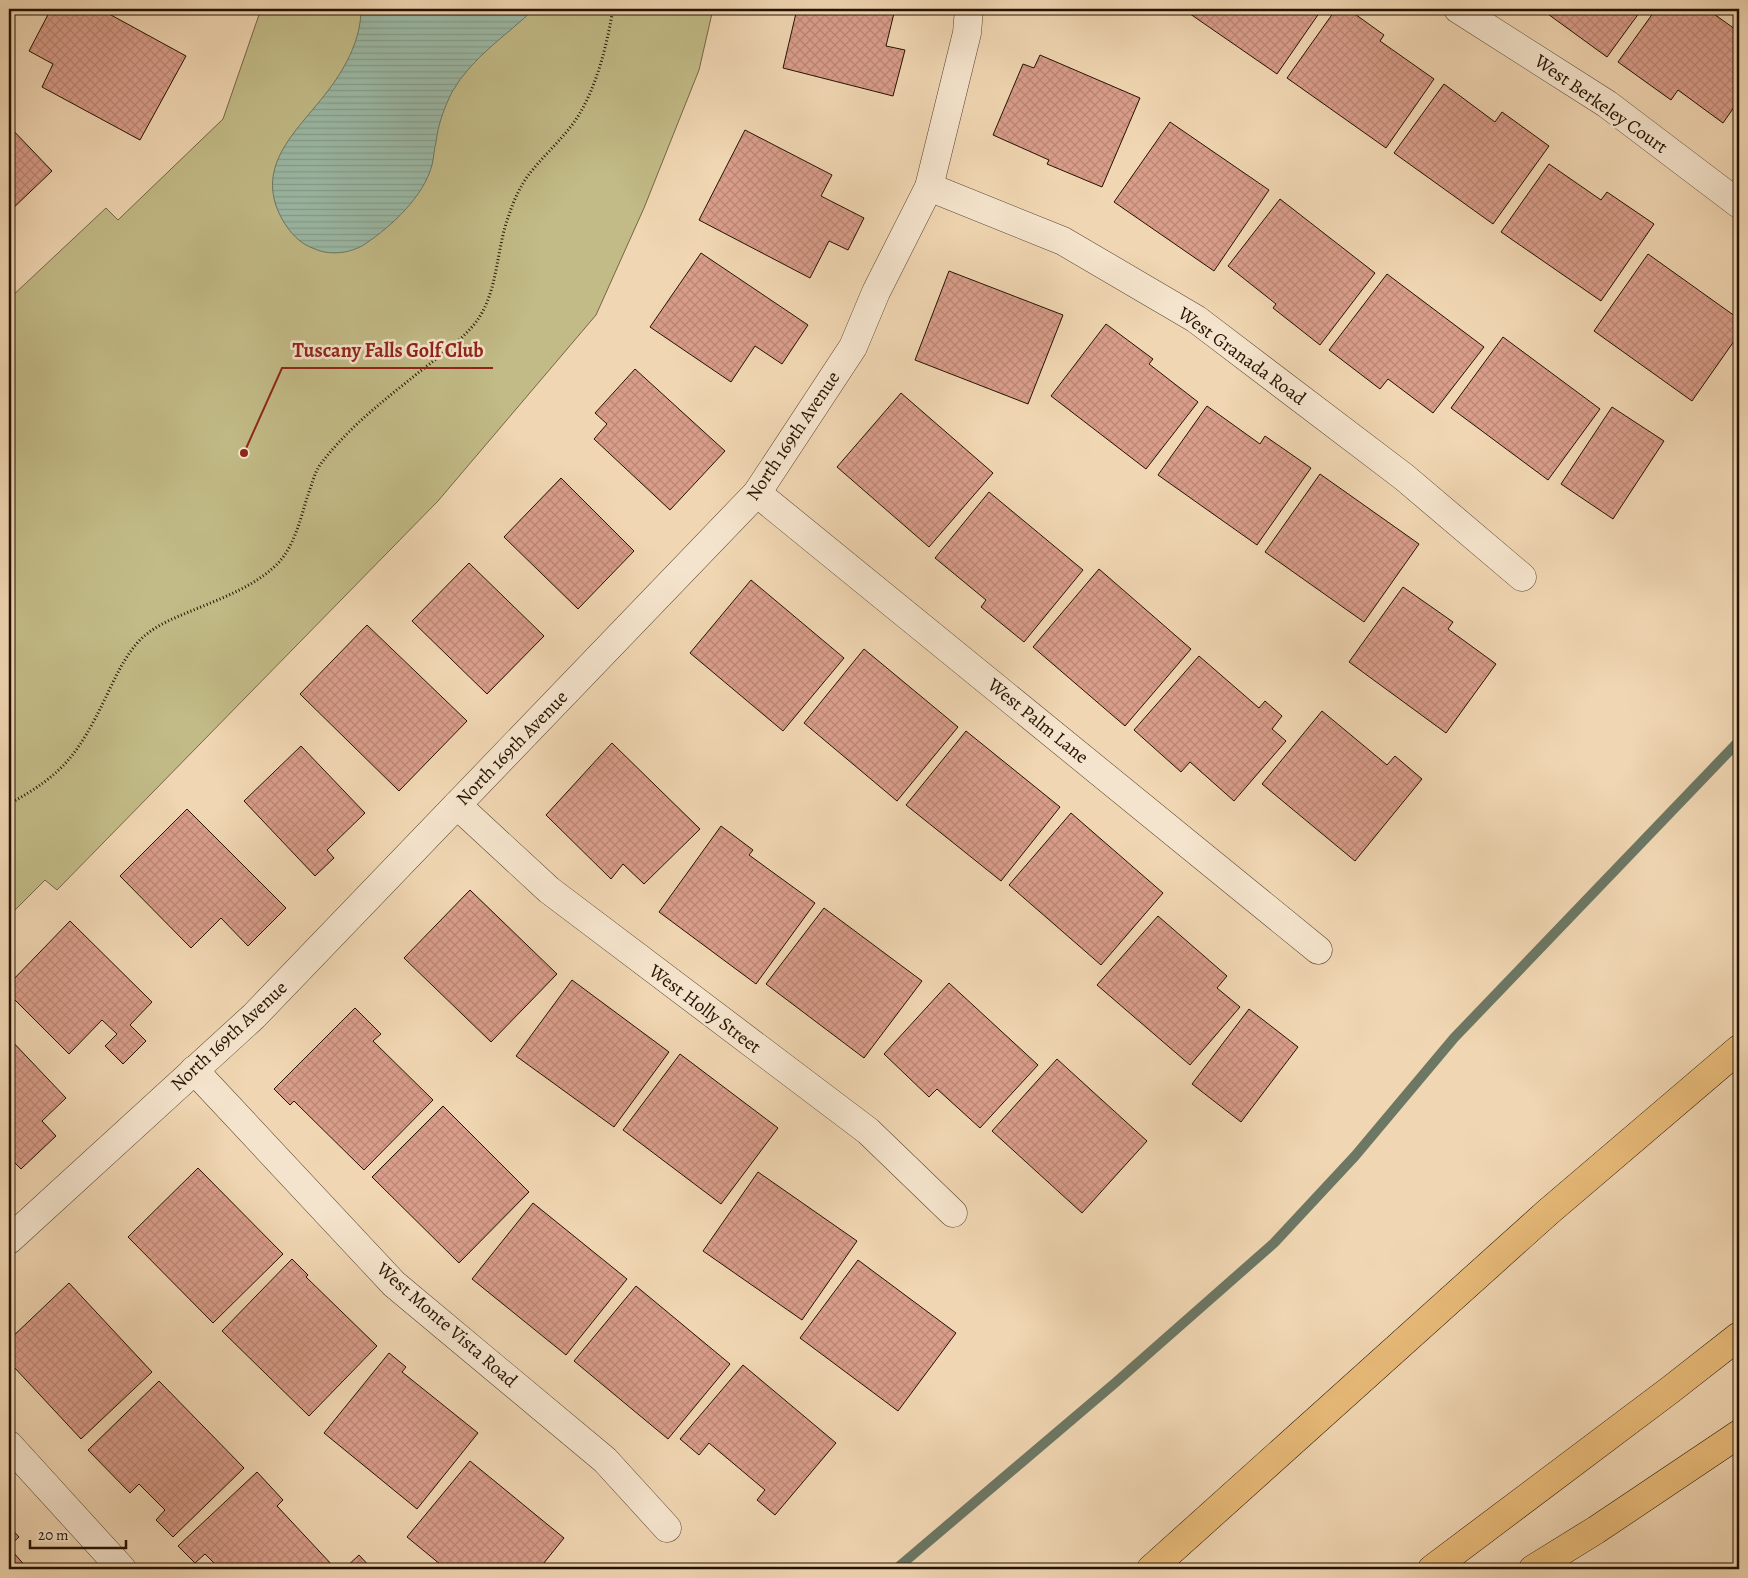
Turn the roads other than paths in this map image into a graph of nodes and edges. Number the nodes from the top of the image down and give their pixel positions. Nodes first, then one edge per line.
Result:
1 (969, 9) edge
2 (1458, 9) edge
3 (929, 188) junction
4 (1739, 204) edge
5 (758, 493) junction
6 (1522, 577) dead end
7 (457, 805) junction
8 (1318, 950) dead end
9 (1739, 1049) edge
10 (194, 1070) junction
11 (953, 1213) dead end
12 (9, 1240) edge
13 (1739, 1336) edge
14 (1739, 1434) edge
15 (9, 1445) edge
16 (667, 1528) dead end
17 (122, 1569) edge
18 (1151, 1569) edge
19 (1432, 1569) edge
20 (1533, 1569) edge

1 - 3 street, North 169th Avenue
2 - 4 street, West Berkeley Court
3 - 5 street, North 169th Avenue
3 - 6 street, West Granada Road
5 - 7 street, North 169th Avenue
5 - 8 street, West Palm Lane
7 - 10 street, North 169th Avenue
7 - 11 street, West Holly Street
9 - 18 highway
10 - 12 street, North 169th Avenue
10 - 16 street, West Monte Vista Road
13 - 19 highway
14 - 20 highway
15 - 17 street

